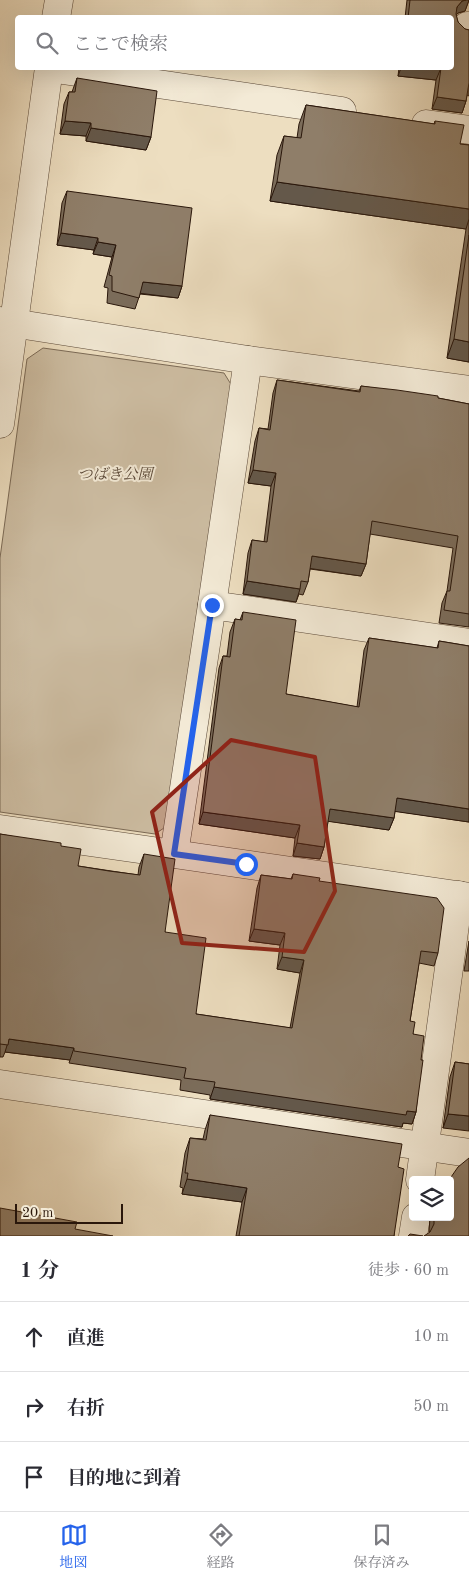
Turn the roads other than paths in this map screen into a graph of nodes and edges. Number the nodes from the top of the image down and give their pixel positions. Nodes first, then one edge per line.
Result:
1 (59, 0) edge
2 (56, 15) edge
3 (49, 70) edge
4 (62, 70) edge
5 (371, 116) edge
6 (401, 120) edge
7 (469, 130) edge
8 (7, 322) edge
9 (248, 360) junction
10 (469, 390) edge
11 (0, 424) edge
12 (212, 605) junction
13 (469, 643) edge
14 (0, 829) edge
15 (174, 854) junction
16 (464, 896) edge
17 (0, 1084) edge
18 (425, 1147) junction
19 (469, 1153) edge
20 (421, 1176) edge
21 (415, 1221) edge
22 (413, 1236) edge

1 - 2 street
3 - 8 street
4 - 5 street
6 - 7 street
8 - 9 street
8 - 11 street
9 - 10 street
9 - 12 street
12 - 13 street
12 - 15 street
14 - 15 street
15 - 16 street
16 - 18 street
17 - 18 street
18 - 19 street
18 - 20 street
21 - 22 street

